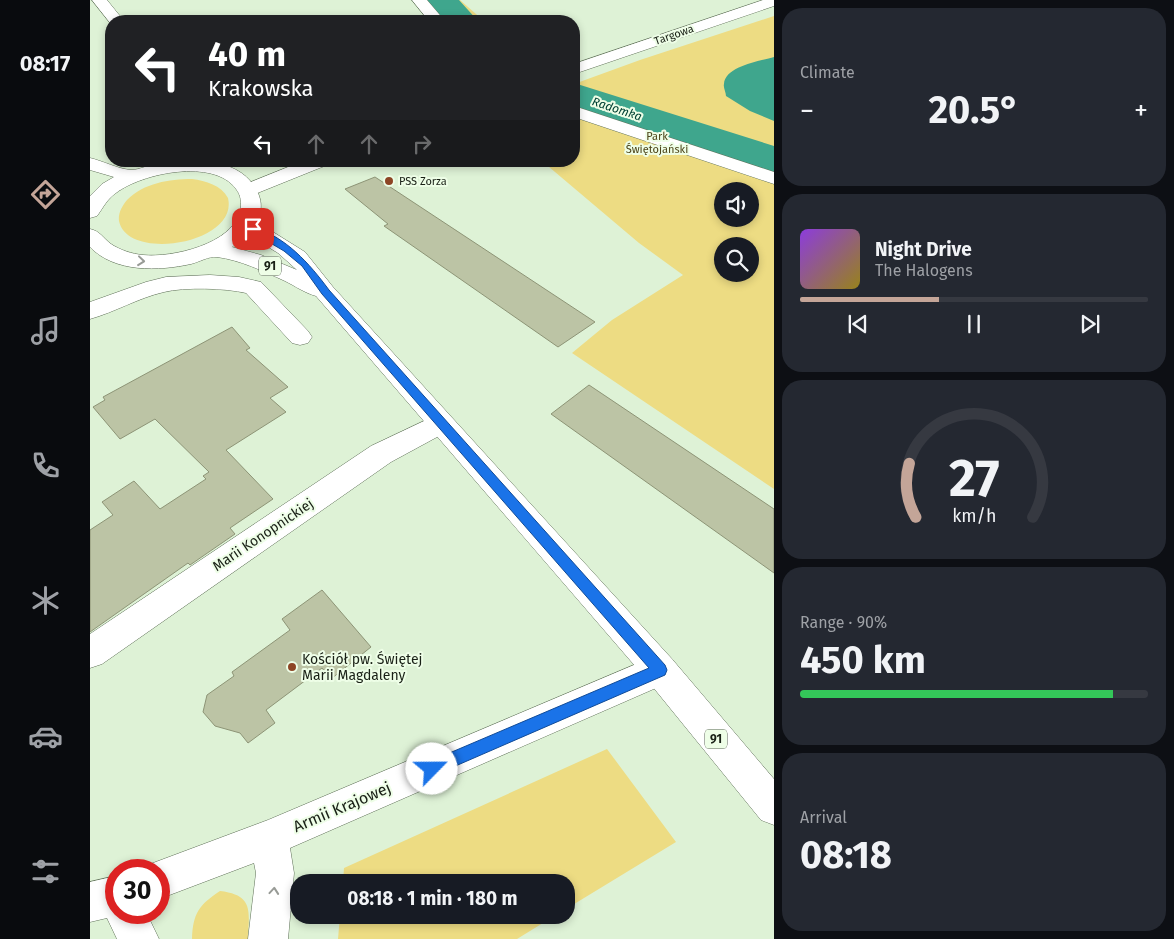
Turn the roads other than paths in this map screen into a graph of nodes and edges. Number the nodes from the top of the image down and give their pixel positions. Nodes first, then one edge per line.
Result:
1 (99, 0) edge
2 (419, 0) edge
3 (774, 1) edge
4 (111, 15) edge
5 (431, 15) edge
6 (580, 67) edge
7 (580, 113) edge
8 (90, 164) edge
9 (170, 167) edge
10 (205, 167) edge
11 (305, 167) edge
12 (132, 176) junction
13 (774, 178) edge
14 (97, 188) edge
15 (248, 190) junction
16 (90, 212) edge
17 (246, 223) junction
18 (92, 242) edge
19 (211, 249) junction
20 (325, 292) junction
21 (90, 311) edge
22 (300, 337) dead end
23 (441, 423) junction
24 (90, 653) edge
25 (660, 670) junction
26 (774, 807) edge
27 (270, 838) junction
28 (170, 876) edge
29 (128, 924) edge
30 (139, 939) edge
31 (268, 939) edge

1 - 4 street
2 - 5 street
3 - 6 street, Targowa
7 - 13 street
8 - 12 street
9 - 12 street
10 - 15 street
11 - 15 street
12 - 14 street
14 - 16 street
15 - 17 street
17 - 19 street
17 - 20 street, 91
18 -> 19 street
19 - 20 street, 91
20 - 23 street, 91
21 - 22 street
23 - 24 street, Marii Konopnickiej
23 - 25 street, 91
25 - 26 street, 91
25 - 27 street, Armii Krajowej
27 - 28 street, Armii Krajowej
31 -> 27 street
29 - 30 street

